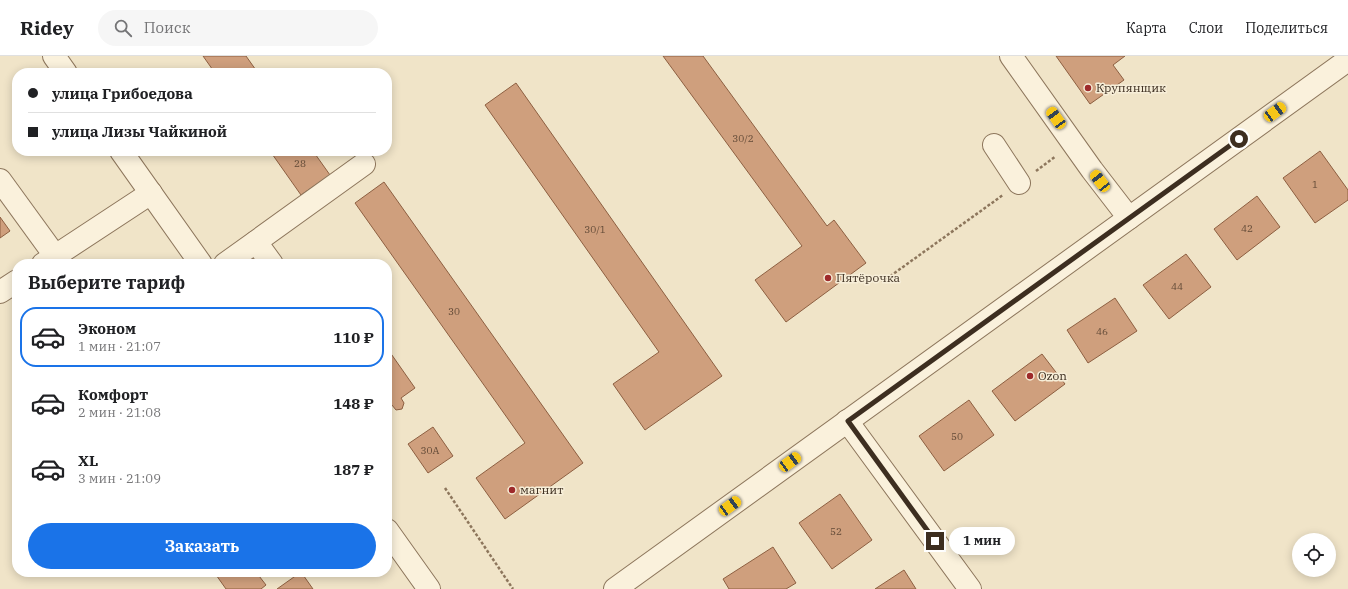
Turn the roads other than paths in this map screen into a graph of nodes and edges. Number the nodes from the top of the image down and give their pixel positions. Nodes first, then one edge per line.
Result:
1 (54, 56) edge
2 (1011, 56) edge
3 (1346, 66) edge
4 (62, 68) edge
5 (994, 145) dead end
6 (125, 156) edge
7 (364, 164) dead end
8 (0, 180) edge
9 (1019, 183) road end
10 (151, 193) junction
11 (1129, 218) junction
12 (256, 242) junction
13 (52, 259) edge
14 (56, 259) edge
15 (197, 259) edge
16 (232, 259) edge
17 (268, 259) edge
18 (12, 284) edge
19 (0, 292) edge
20 (848, 421) junction
21 (392, 537) edge
22 (429, 589) edge
23 (615, 589) edge
24 (970, 589) edge

1 - 4 street
2 - 11 street
3 - 11 street
5 - 9 street
6 - 10 street
7 - 12 street
8 - 13 street
10 - 14 street
10 - 15 street
11 - 20 street
12 - 16 street
12 - 17 street
18 - 19 street
20 - 23 street
20 - 24 street
21 - 22 street

